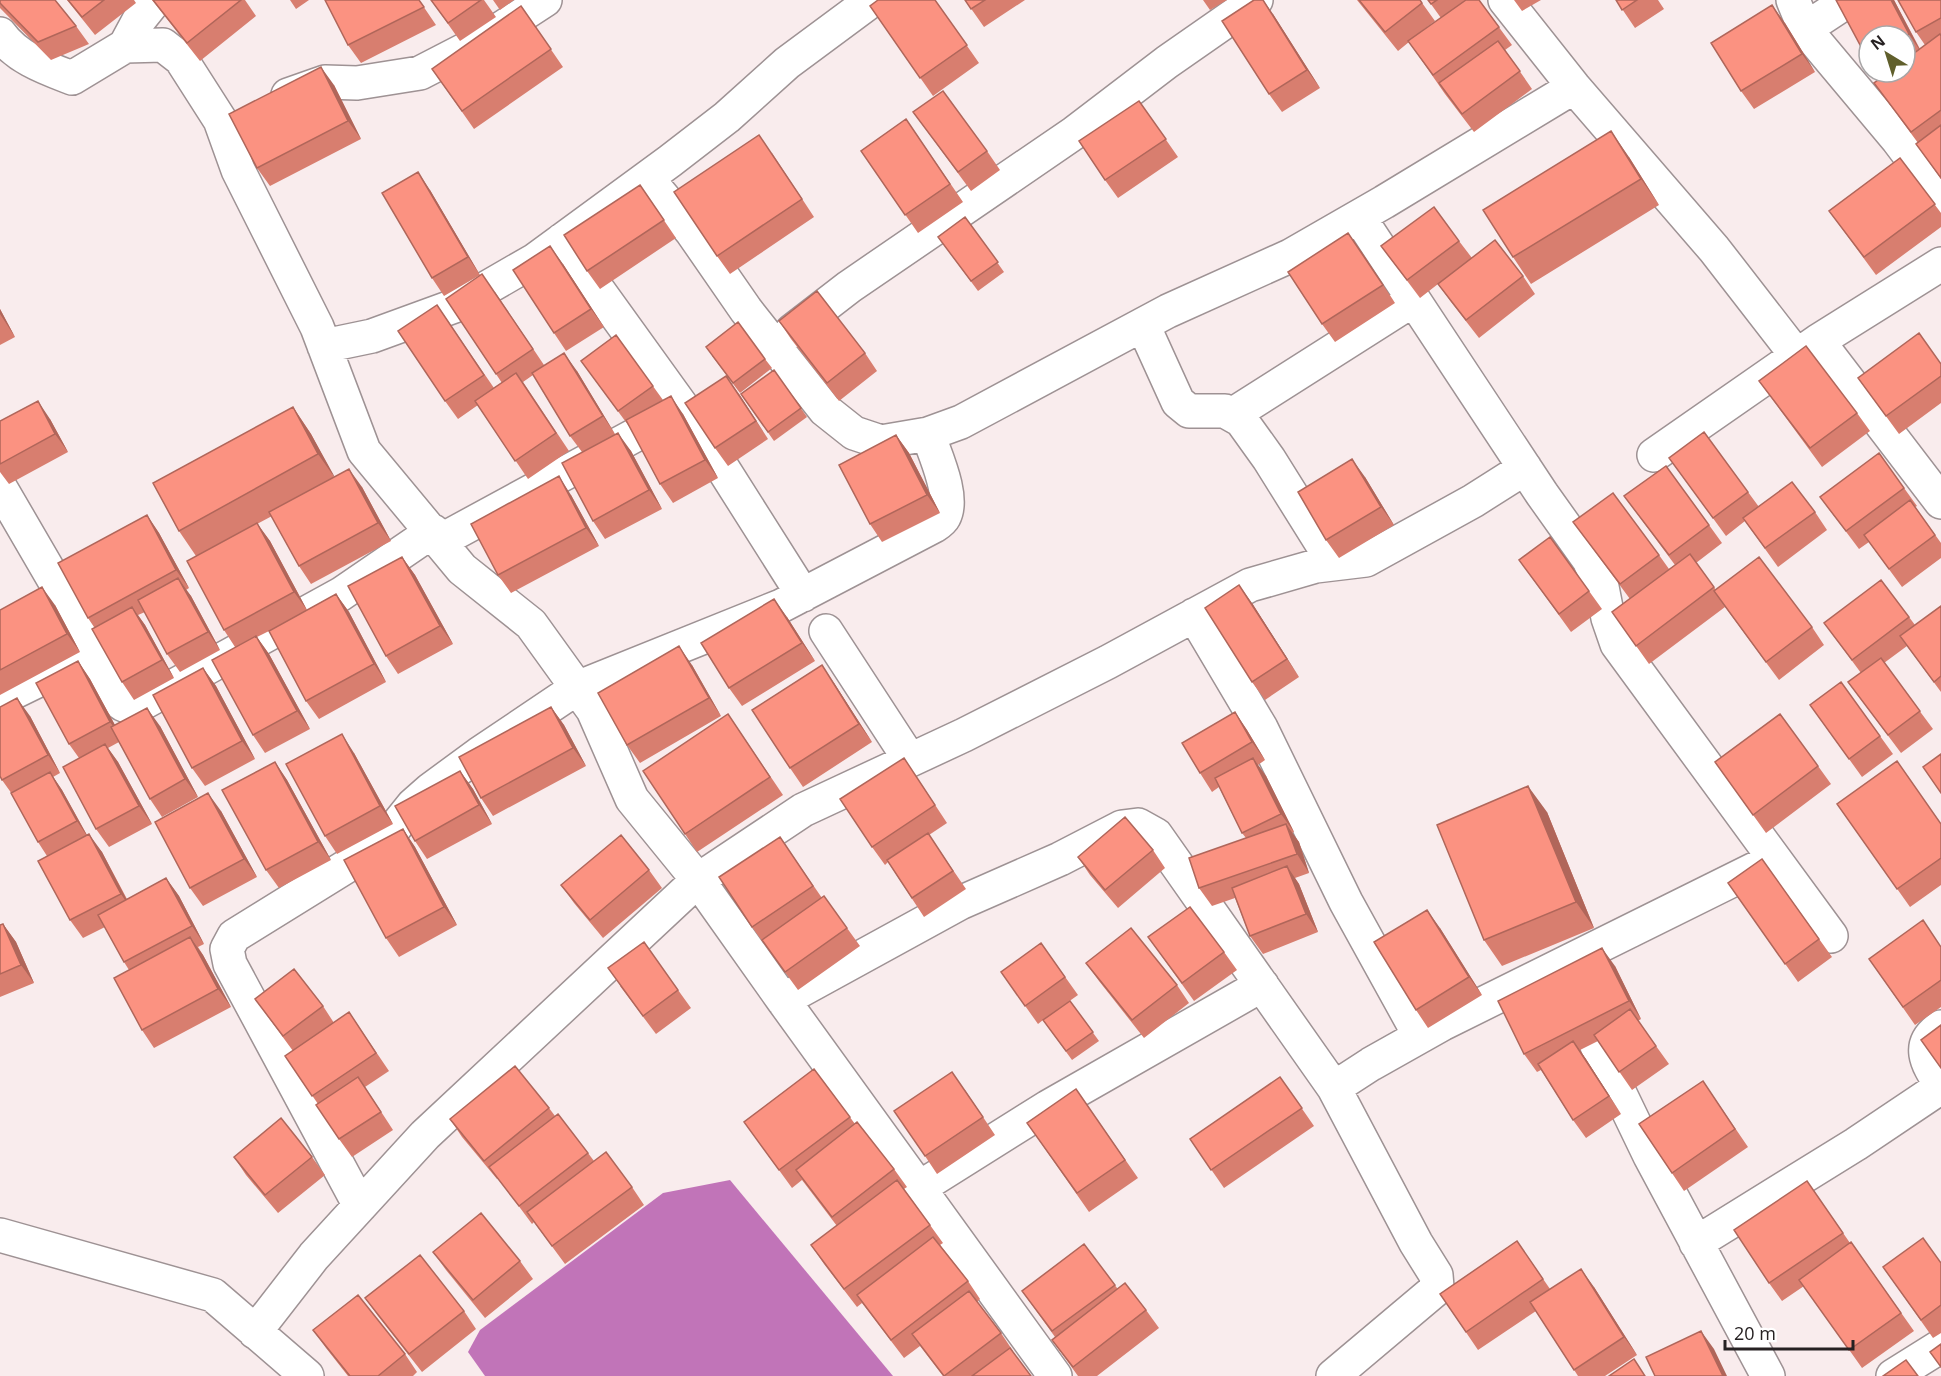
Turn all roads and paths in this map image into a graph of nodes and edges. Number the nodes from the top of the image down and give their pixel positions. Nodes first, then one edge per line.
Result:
1 (154, 0) edge
2 (545, 0) edge
3 (872, 0) edge
4 (1256, 0) edge
5 (1505, 0) edge
6 (1792, 0) edge
7 (1849, 0) edge
8 (1805, 29) junction
9 (0, 34) edge
10 (125, 46) junction
11 (1574, 87) junction
12 (220, 120) junction
13 (647, 178) junction
14 (1941, 197) edge
15 (1359, 217) junction
16 (562, 240) junction
17 (1941, 264) edge
18 (1413, 300) junction
19 (1143, 325) junction
20 (774, 345) junction
21 (324, 346) junction
22 (1807, 349) junction
23 (683, 409) junction
24 (1232, 415) junction
25 (928, 434) junction
26 (1654, 454) dead end
27 (1525, 468) junction
28 (0, 487) edge
29 (1941, 502) edge
30 (437, 536) junction
31 (1334, 563) junction
32 (803, 595) junction
33 (1194, 615) junction
34 (826, 631) dead end
35 (95, 659) junction
36 (577, 688) junction
37 (0, 699) edge
38 (910, 760) junction
39 (1775, 859) junction
40 (698, 880) junction
41 (1831, 936) dead end
42 (1262, 985) junction
43 (783, 1000) junction
44 (1941, 1027) edge
45 (1420, 1036) junction
46 (1597, 1046) edge
47 (1941, 1086) edge
48 (1334, 1088) junction
49 (919, 1188) junction
50 (360, 1206) junction
51 (0, 1235) edge
52 (1696, 1243) junction
53 (255, 1332) junction
54 (1338, 1374) edge
55 (307, 1376) edge
56 (1055, 1376) edge
57 (1768, 1376) edge

1 - 10 street
2 - 12 street
3 - 13 street
4 - 20 street
5 - 11 street
6 - 8 street
7 - 8 street
8 - 14 street
9 - 10 street
10 - 12 street
11 - 15 street
11 - 22 street
12 - 21 street
13 - 16 street
13 - 20 street
15 - 18 street
15 - 19 street
16 - 21 street
16 - 23 street
17 - 22 street
18 - 24 street
18 - 27 street
19 - 24 street
19 - 25 street
20 - 25 street
21 - 30 street
22 - 26 street
22 - 29 street
23 - 30 street
23 - 32 street
24 - 31 street
25 - 32 street
27 - 31 street
27 - 39 street
28 - 35 street
30 - 35 street
30 - 36 street
31 - 33 street
32 - 36 street
33 - 38 street
33 - 45 street
34 - 38 street
35 - 37 street
36 - 40 street
36 - 50 street
38 - 40 street
39 - 41 street
39 - 45 street
40 - 43 street
40 - 50 street
42 - 43 street
42 - 48 street
42 - 49 street
43 - 49 street
44 - 47 street
45 - 48 street
46 - 52 street
47 - 52 street
48 - 54 street
49 - 56 street
50 - 53 street
51 - 53 street
52 - 57 street
53 - 55 street

